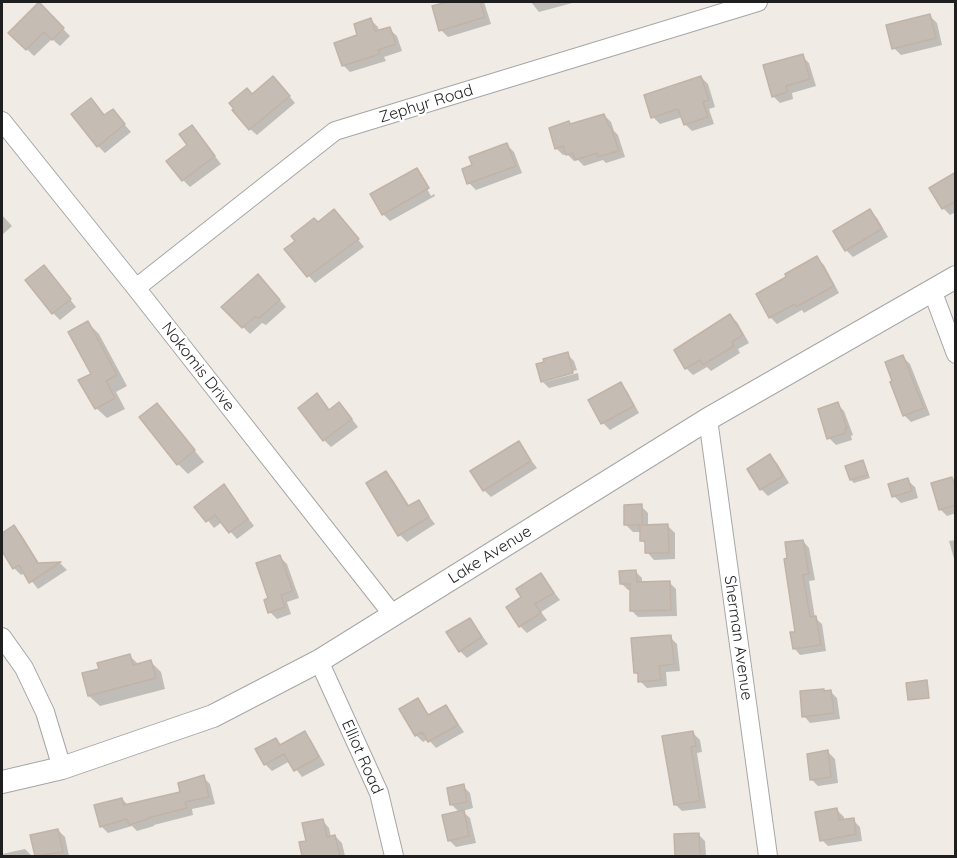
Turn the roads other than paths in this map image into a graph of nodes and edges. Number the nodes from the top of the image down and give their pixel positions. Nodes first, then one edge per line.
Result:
1 (758, 2) edge
2 (2, 121) edge
3 (956, 277) edge
4 (136, 288) junction
5 (932, 290) junction
6 (956, 354) edge
7 (708, 419) junction
8 (393, 615) junction
9 (2, 637) edge
10 (319, 661) junction
11 (62, 768) junction
12 (2, 782) edge
13 (394, 856) edge
14 (768, 856) edge

1 - 4 street, Zephyr Road
2 - 4 street, Nokomis Drive
3 - 5 street, Lake Avenue
4 - 8 street, Nokomis Drive
5 - 6 street
5 - 7 street, Lake Avenue
7 - 8 street, Lake Avenue
7 - 14 street, Sherman Avenue
8 - 10 street, Lake Avenue
9 - 11 street
10 - 11 street, Lake Avenue
10 - 13 street, Elliot Road
11 - 12 street, Lake Avenue

